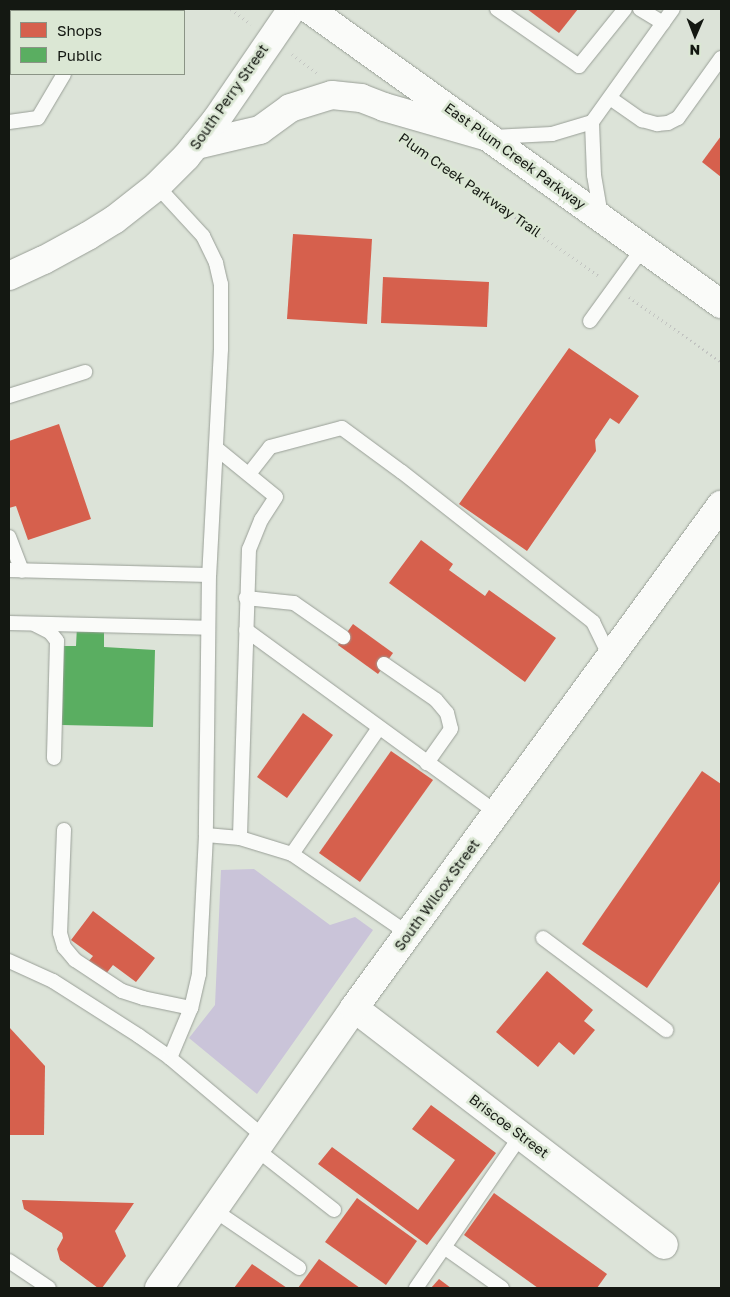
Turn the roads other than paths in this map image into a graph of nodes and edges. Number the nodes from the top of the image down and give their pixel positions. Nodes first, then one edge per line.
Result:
1 (292, 9) edge
2 (309, 9) edge
3 (497, 9) edge
4 (625, 9) edge
5 (640, 9) edge
6 (673, 9) edge
7 (663, 23) junction
8 (721, 58) edge
9 (63, 75) edge
10 (610, 98) junction
11 (9, 122) edge
12 (592, 122) junction
13 (489, 138) junction
14 (196, 145) junction
15 (157, 186) junction
16 (602, 218) junction
17 (643, 248) junction
18 (9, 276) edge
19 (721, 304) edge
20 (590, 321) dead end
21 (85, 372) dead end
22 (9, 396) edge
23 (216, 448) junction
24 (249, 474) junction
25 (721, 505) edge
26 (9, 536) edge
27 (15, 571) edge
28 (209, 575) junction
29 (246, 598) junction
30 (9, 623) edge
31 (33, 624) junction
32 (208, 628) junction
33 (246, 630) junction
34 (343, 637) dead end
35 (610, 657) junction
36 (384, 664) dead end
37 (379, 728) junction
38 (54, 758) dead end
39 (427, 763) junction
40 (497, 813) junction
41 (64, 830) dead end
42 (206, 835) junction
43 (240, 838) junction
44 (292, 854) junction
45 (409, 934) junction
46 (543, 938) dead end
47 (9, 961) edge
48 (191, 1008) junction
49 (354, 1008) junction
50 (666, 1030) dead end
51 (170, 1058) junction
52 (521, 1135) junction
53 (260, 1143) junction
54 (214, 1210) junction
55 (334, 1210) dead end
56 (664, 1245) dead end
57 (444, 1247) junction
58 (9, 1261) edge
59 (299, 1268) dead end
60 (49, 1288) edge
61 (160, 1288) edge
62 (416, 1288) edge
63 (502, 1288) edge

1 - 14 main road, South Perry Street
2 - 13 main road, East Plum Creek Parkway
3 - 4 lane
5 - 7 lane
6 - 7 lane
7 - 10 lane
8 - 10 lane
9 - 11 lane
10 - 12 lane
12 - 13 lane
12 - 16 lane
13 - 14 main road
13 - 16 main road, East Plum Creek Parkway
14 - 15 main road, South Perry Street
15 - 18 main road, South Perry Street
15 - 23 lane
16 - 17 main road, East Plum Creek Parkway
17 - 19 main road, East Plum Creek Parkway
17 - 20 lane
21 - 22 lane
23 - 24 lane
23 - 28 lane
24 - 29 lane
24 - 35 lane
25 - 35 main road, South Wilcox Street
26 - 27 lane
27 - 28 lane
28 - 32 lane
29 - 33 lane
29 - 34 lane
30 - 31 lane
31 - 32 lane
31 - 38 lane
32 - 42 lane
33 - 37 lane
33 - 43 lane
35 - 40 main road, South Wilcox Street
36 - 39 lane
37 - 39 lane
37 - 44 lane
39 - 40 lane
40 - 45 main road, South Wilcox Street
41 - 48 lane
42 - 43 lane
42 - 48 lane
43 - 44 lane
44 - 45 lane
45 - 49 main road, South Wilcox Street
46 - 50 lane
47 - 51 lane
48 - 51 lane
49 - 52 main road, Briscoe Street
49 - 53 main road, South Wilcox Street
51 - 53 lane
52 - 56 main road, Briscoe Street
52 - 57 lane
53 - 54 main road, South Wilcox Street
53 - 55 lane
54 - 59 lane
54 - 61 main road, South Wilcox Street
57 - 62 lane
57 - 63 lane
58 - 60 lane

